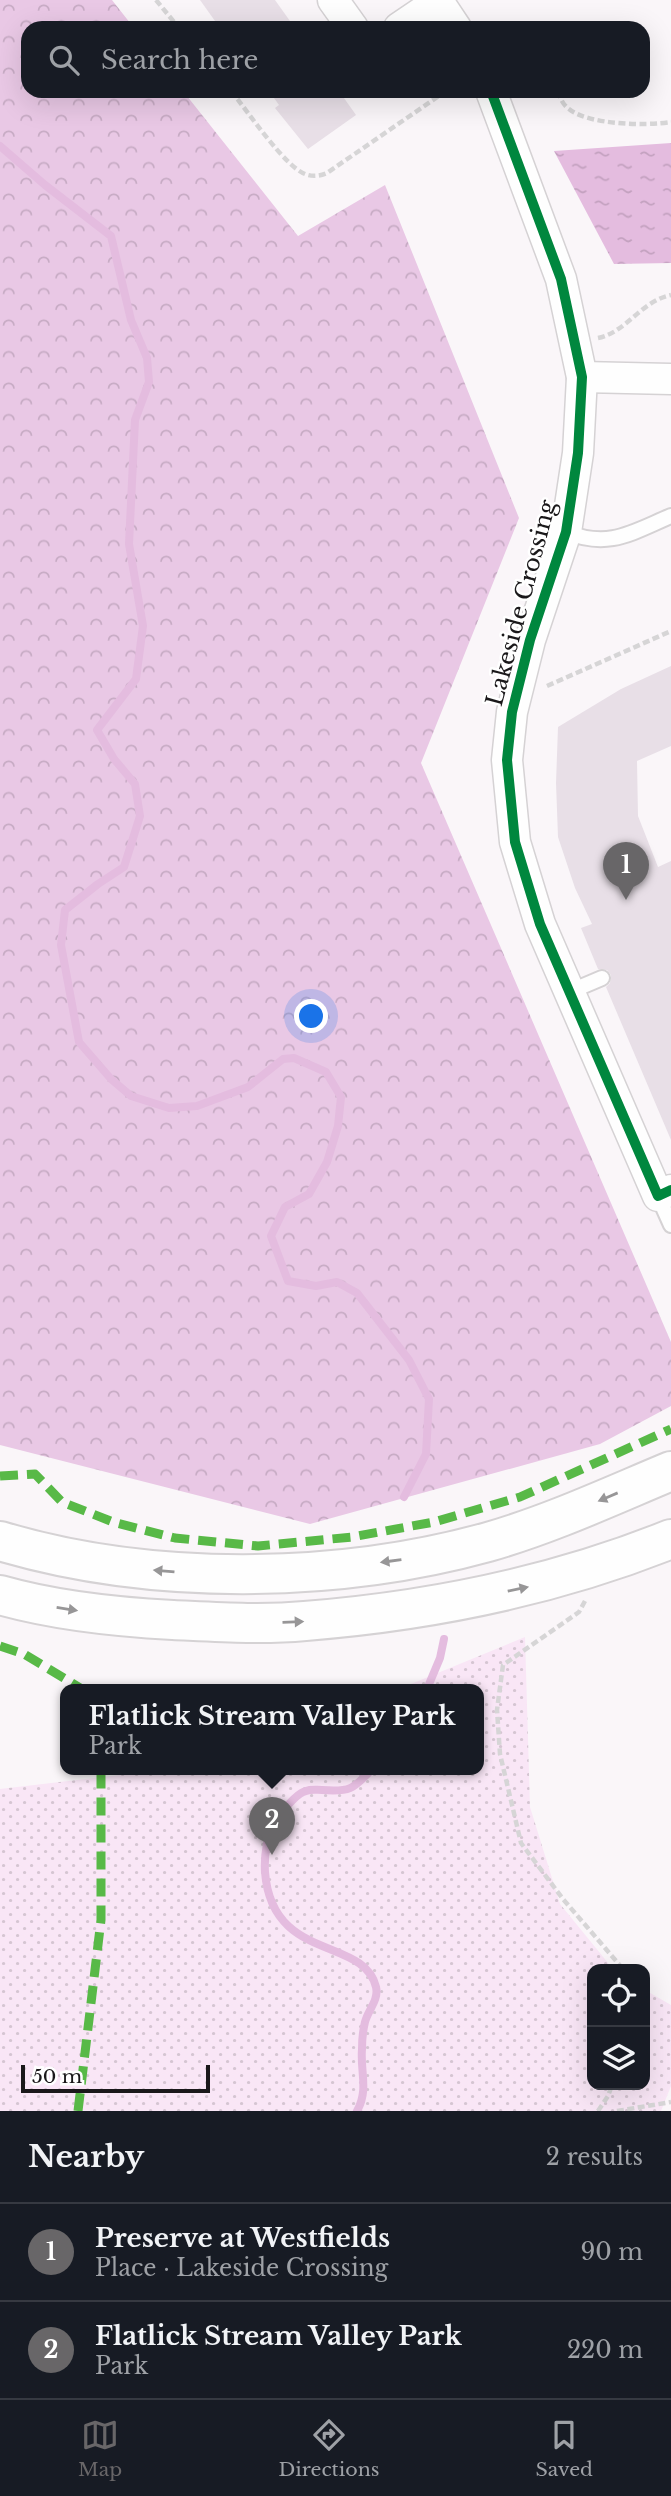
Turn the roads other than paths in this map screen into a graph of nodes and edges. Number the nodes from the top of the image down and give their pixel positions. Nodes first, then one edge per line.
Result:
1 (333, 0) edge
2 (439, 0) edge
3 (348, 21) edge
4 (409, 21) edge
5 (452, 21) edge
6 (494, 98) edge
7 (582, 377) junction
8 (671, 379) edge
9 (671, 516) edge
10 (566, 532) junction
11 (602, 978) dead end
12 (569, 992) junction
13 (664, 1193) edge
14 (671, 1225) edge
15 (671, 1471) edge
16 (671, 1539) edge
17 (0, 1541) edge
18 (0, 1595) edge

1 - 3 street
2 - 4 street
2 - 5 street
6 - 7 street, Lakeside Crossing
7 - 8 street
7 - 10 street, Lakeside Crossing
9 - 10 lane
10 - 12 street, Lakeside Crossing
11 - 12 lane
12 - 13 street, Lakeside Crossing
13 - 14 lane, Lakeside Crossing
15 -> 17 main road
18 -> 16 main road

